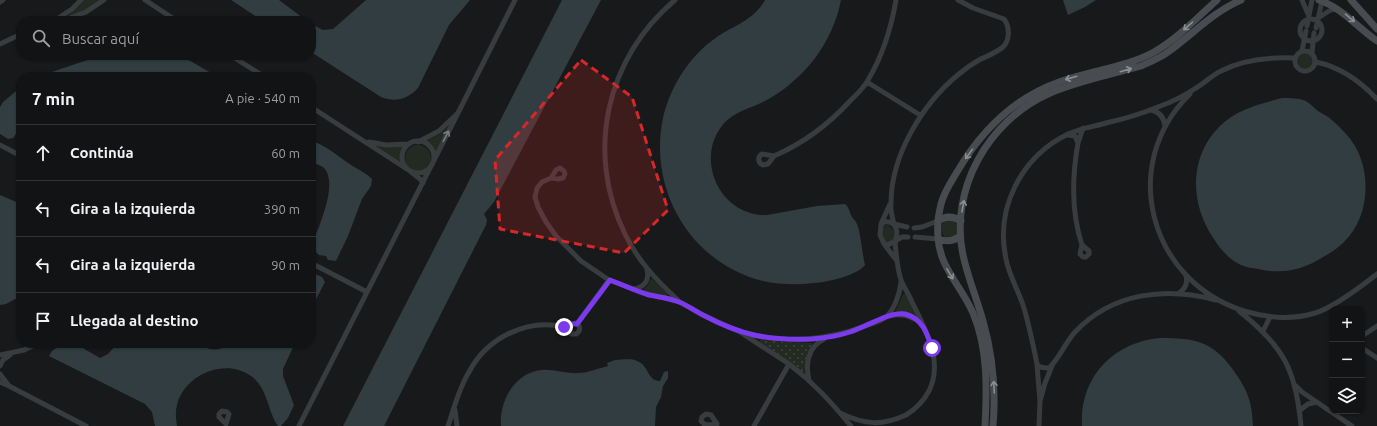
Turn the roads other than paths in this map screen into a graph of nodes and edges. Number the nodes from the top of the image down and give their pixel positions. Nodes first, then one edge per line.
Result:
1 (3, 0) edge
2 (81, 0) edge
3 (104, 0) edge
4 (145, 0) edge
5 (515, 0) edge
6 (675, 0) edge
7 (896, 0) edge
8 (958, 0) edge
9 (1217, 0) edge
10 (1241, 0) edge
11 (1302, 0) edge
12 (1312, 0) edge
13 (1321, 0) edge
14 (1351, 0) edge
15 (0, 2) edge
16 (1337, 8) junction
17 (62, 16) edge
18 (75, 16) edge
19 (169, 16) edge
20 (1309, 17) junction
21 (1318, 19) junction
22 (1377, 29) edge
23 (16, 36) edge
24 (1305, 40) junction
25 (1377, 41) edge
26 (1313, 42) junction
27 (0, 44) edge
28 (1302, 51) junction
29 (1312, 53) junction
30 (1295, 58) junction
31 (238, 60) edge
32 (1316, 62) junction
33 (257, 72) edge
34 (867, 82) junction
35 (1197, 88) junction
36 (1367, 88) junction
37 (1377, 95) edge
38 (1377, 98) edge
39 (1165, 104) junction
40 (316, 110) edge
41 (1151, 110) junction
42 (458, 113) junction
43 (1172, 115) junction
44 (920, 116) junction
45 (1165, 127) junction
46 (1083, 128) junction
47 (1067, 135) junction
48 (359, 138) junction
49 (418, 142) junction
50 (410, 144) junction
51 (1078, 144) junction
52 (0, 145) edge
53 (16, 153) edge
54 (774, 156) dead end
55 (432, 165) junction
56 (410, 171) junction
57 (550, 178) dead end
58 (423, 183) junction
59 (890, 203) junction
60 (938, 221) junction
61 (961, 221) junction
62 (894, 224) junction
63 (881, 226) junction
64 (907, 227) dead end
65 (922, 227) junction
66 (914, 228) dead end
67 (960, 236) junction
68 (908, 237) dead end
69 (915, 237) dead end
70 (923, 237) junction
71 (938, 239) junction
72 (895, 241) junction
73 (884, 244) junction
74 (1082, 245) dead end
75 (897, 262) junction
76 (316, 266) edge
77 (647, 269) junction
78 (1377, 274) edge
79 (1185, 275) junction
80 (610, 280) junction
81 (902, 281) junction
82 (1196, 286) junction
83 (632, 289) junction
84 (367, 292) junction
85 (1179, 293) junction
86 (1193, 294) junction
87 (1216, 300) junction
88 (678, 301) junction
89 (1237, 309) junction
90 (886, 316) junction
91 (1258, 316) junction
92 (1270, 317) junction
93 (921, 323) junction
94 (1254, 323) junction
95 (577, 324) junction
96 (1377, 326) edge
97 (564, 327) junction
98 (1263, 331) junction
99 (740, 332) junction
100 (1365, 334) edge
101 (826, 337) junction
102 (26, 348) edge
103 (1365, 350) edge
104 (11, 354) junction
105 (0, 355) edge
106 (1377, 358) edge
107 (0, 363) edge
108 (789, 364) junction
109 (1037, 364) junction
110 (1053, 364) junction
111 (0, 366) edge
112 (0, 369) edge
113 (0, 374) edge
114 (809, 380) junction
115 (0, 382) edge
116 (9, 386) junction
117 (1295, 386) junction
118 (1040, 401) junction
119 (1317, 402) junction
120 (455, 407) junction
121 (1300, 411) junction
122 (840, 413) junction
123 (717, 424) dead end
124 (877, 425) edge
125 (86, 426) edge
126 (299, 426) edge
127 (448, 426) edge
128 (456, 426) edge
129 (722, 426) edge
130 (754, 426) edge
131 (851, 426) edge
132 (985, 426) edge
133 (993, 426) edge
134 (1039, 426) edge
135 (1300, 426) edge
136 (1352, 426) edge

1 - 15 street
2 - 17 street
3 - 18 street
4 - 19 street
5 - 42 street
6 - 77 street
7 - 34 street
8 - 44 street
9 -> 60 street
61 -> 10 street
11 - 20 street
12 - 20 street
13 - 16 street
13 - 21 street
14 - 22 street
16 - 21 street
16 -> 25 street
20 - 21 street
20 - 24 street
20 - 24 street
21 - 26 street
21 - 26 street
23 - 27 street
24 - 26 street
24 - 28 street
26 - 29 street
28 - 29 street
28 - 30 street
29 - 32 street
30 - 32 street
30 - 35 street
31 - 33 street
32 - 36 street
34 - 44 street
34 - 54 street
35 - 39 street
35 - 43 street
36 - 37 street
36 - 38 street
39 - 41 street
39 - 43 street
40 - 48 street
41 - 45 street
41 - 46 street
42 - 49 street
55 -> 42 street
43 - 45 street
44 - 59 street
45 - 79 street
46 - 47 street
46 - 51 street
47 - 51 street
47 - 109 street
48 - 50 street
48 - 56 street
49 - 50 street
49 - 55 street
50 - 56 street
51 - 74 street
52 - 53 street
55 - 56 street
55 - 58 street
56 - 58 street
57 - 80 street
58 - 84 street
59 - 62 street
59 - 63 street
60 - 61 street
60 - 65 street
60 - 71 street
61 - 67 street
62 - 63 street
62 - 64 street
62 - 72 street
63 - 73 street
65 - 66 street
65 - 70 street
67 - 71 street
133 -> 67 street
68 - 72 street
69 - 70 street
70 - 71 street
71 -> 132 street
72 - 73 street
72 - 75 street
73 - 75 street
75 - 81 street
76 - 84 street
77 - 83 street
77 - 88 street
78 - 92 street
79 - 82 street
79 - 85 street
80 - 83 street
80 - 95 street
81 - 90 street
81 - 93 street
82 - 86 street
82 - 87 street
83 - 88 street
84 - 126 street
85 - 86 street
85 - 110 street
86 - 87 street
87 - 89 street
88 - 99 street
89 - 91 street
89 - 94 street
90 - 93 street
90 - 101 street
91 - 92 street
91 - 94 street
92 - 98 street
93 - 124 street
94 - 98 street
95 - 97 street
95 - 97 street
96 - 100 street
97 - 120 street
98 - 117 street
99 - 101 street
99 - 108 street
101 - 114 street
102 - 104 street
103 - 106 street
104 - 105 street
104 - 111 street
107 - 111 street
108 - 114 street
108 - 130 street
109 - 110 street
109 - 118 street
110 - 118 street
111 - 112 street
113 - 116 street
114 - 122 street
115 - 116 street
116 - 125 street
117 - 119 street
117 - 121 street
118 - 134 street
119 - 121 street
119 - 136 street
120 - 127 street
120 - 128 street
121 - 135 street
122 - 124 street
122 - 131 street
123 - 129 street

